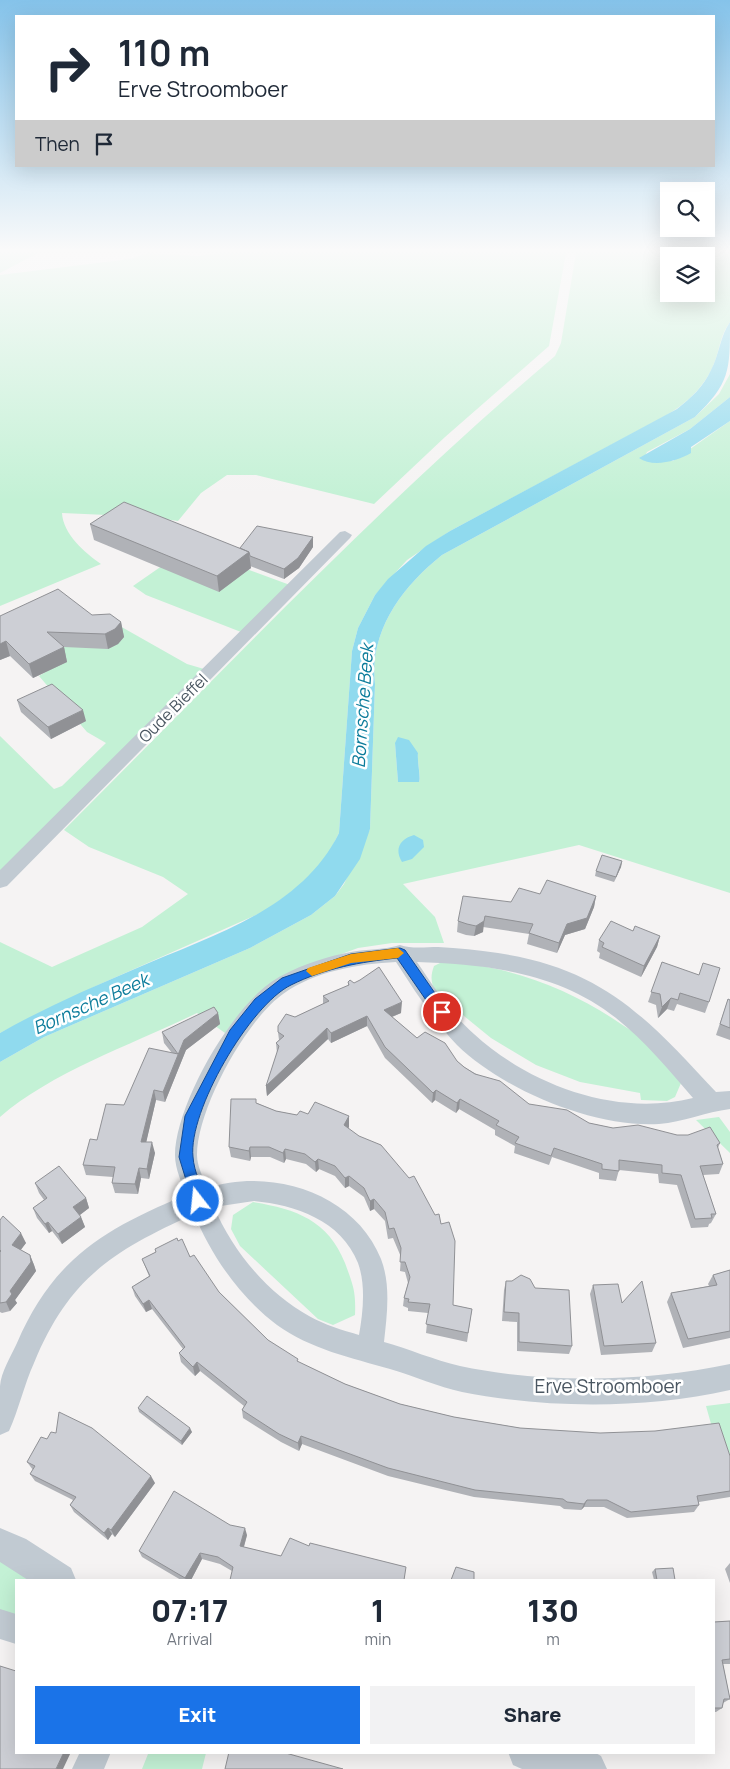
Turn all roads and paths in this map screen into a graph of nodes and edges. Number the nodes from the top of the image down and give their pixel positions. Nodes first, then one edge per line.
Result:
1 (345, 535) dead end
2 (0, 881) edge
3 (400, 953) junction
4 (720, 1101) edge
5 (198, 1201) junction
6 (370, 1350) junction
7 (730, 1377) edge
8 (0, 1422) edge
9 (0, 1545) edge
10 (58, 1579) edge
11 (0, 1624) edge
12 (15, 1630) edge
13 (95, 1754) edge
14 (533, 1754) edge
15 (88, 1769) edge
16 (588, 1769) edge

1 - 2 street, Oude Bieffel
3 - 4 street, Erve Stroomboer
3 - 4 street, Erve Stroomboer
3 - 5 street, Erve Stroomboer
5 - 6 street, Erve Stroomboer
5 - 6 street
5 - 8 street
6 - 7 street, Erve Stroomboer
9 - 10 street
11 - 12 street
13 - 15 street
14 - 16 street

